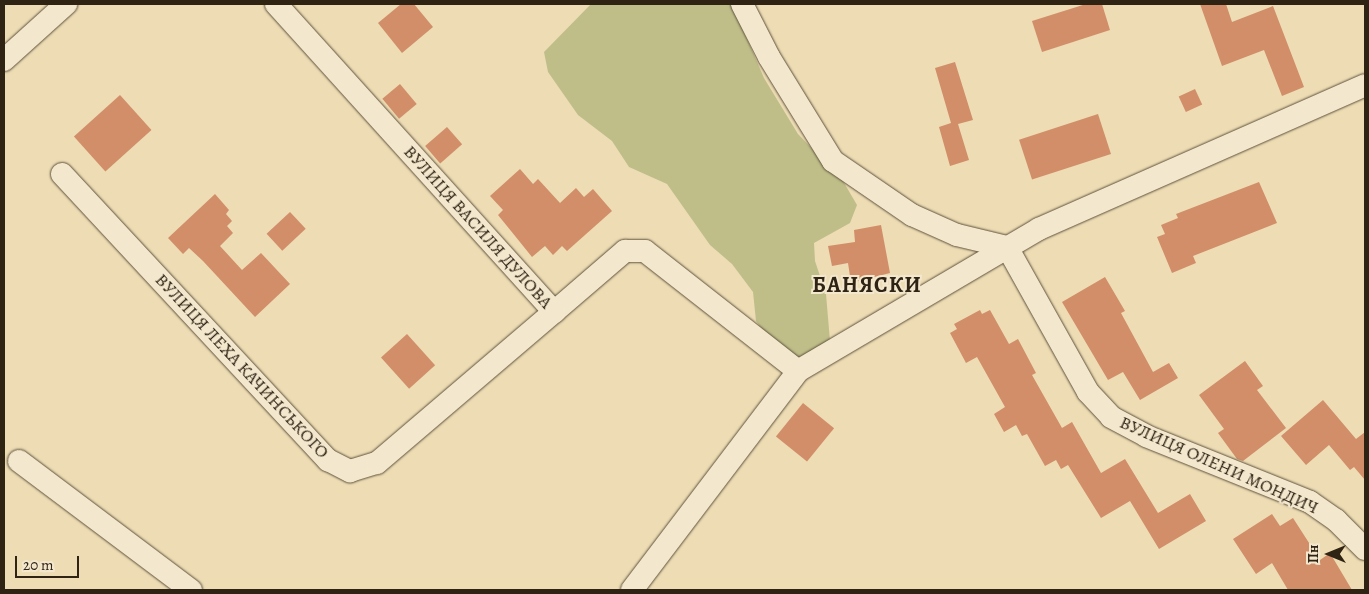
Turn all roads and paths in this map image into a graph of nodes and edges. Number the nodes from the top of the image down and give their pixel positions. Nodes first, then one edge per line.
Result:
1 (66, 4) edge
2 (276, 4) edge
3 (742, 4) edge
4 (4, 60) edge
5 (1365, 84) edge
6 (62, 174) dead end
7 (1007, 248) junction
8 (554, 312) junction
9 (798, 371) junction
10 (19, 461) dead end
11 (1365, 549) edge
12 (191, 590) edge
13 (632, 590) edge

1 - 4 street
2 - 8 street, ВУЛИЦЯ ВАСИЛЯ ДУЛОВА
3 - 7 street
5 - 7 street
6 - 8 street, ВУЛИЦЯ ЛЕХА КАЧИНСЬКОГО
7 - 9 street
7 - 11 street, ВУЛИЦЯ ОЛЕНИ МОНДИЧ
8 - 9 street, ВУЛИЦЯ ВАСИЛЯ ДУЛОВА
9 - 13 street
10 - 12 street

